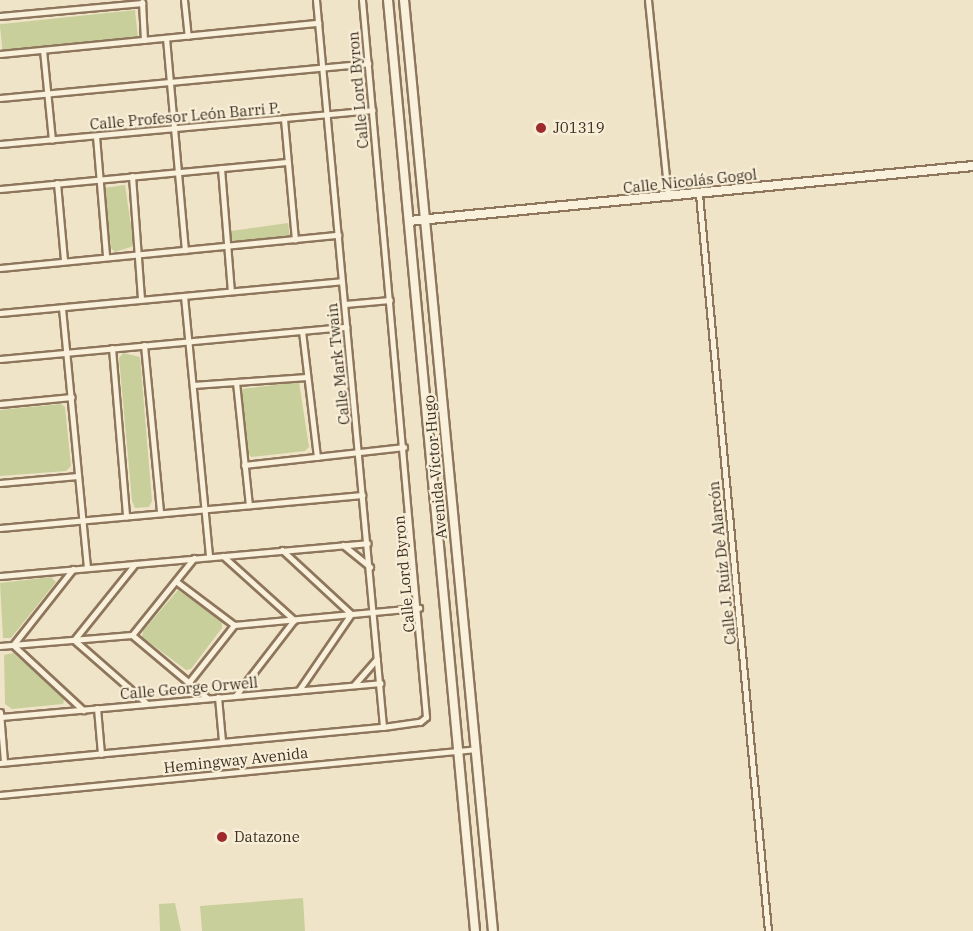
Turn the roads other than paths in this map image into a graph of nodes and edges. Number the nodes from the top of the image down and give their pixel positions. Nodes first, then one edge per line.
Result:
1 (184, 0) edge
2 (316, 0) edge
3 (362, 0) edge
4 (388, 0) edge
5 (404, 0) edge
6 (648, 0) edge
7 (142, 1) edge
8 (0, 16) edge
9 (318, 23) junction
10 (188, 36) junction
11 (166, 38) junction
12 (144, 40) junction
13 (43, 50) junction
14 (0, 54) edge
15 (368, 63) junction
16 (322, 67) junction
17 (170, 83) junction
18 (47, 94) junction
19 (0, 98) edge
20 (372, 110) junction
21 (326, 115) junction
22 (284, 119) junction
23 (174, 129) junction
24 (96, 136) junction
25 (52, 140) junction
26 (0, 144) edge
27 (287, 162) junction
28 (973, 166) edge
29 (221, 168) junction
30 (178, 171) junction
31 (132, 176) junction
32 (99, 179) junction
33 (57, 183) junction
34 (0, 189) edge
35 (699, 194) junction
36 (668, 197) junction
37 (425, 220) junction
38 (409, 221) junction
39 (338, 235) junction
40 (295, 240) junction
41 (227, 246) junction
42 (185, 250) junction
43 (138, 254) junction
44 (106, 256) junction
45 (64, 260) junction
46 (0, 268) edge
47 (342, 281) junction
48 (231, 291) junction
49 (184, 296) junction
50 (141, 298) junction
51 (390, 300) junction
52 (345, 304) junction
53 (62, 308) junction
54 (0, 313) edge
55 (347, 327) junction
56 (302, 332) junction
57 (189, 341) junction
58 (144, 345) junction
59 (112, 348) junction
60 (68, 352) junction
61 (0, 358) edge
62 (307, 377) junction
63 (236, 382) junction
64 (193, 385) junction
65 (72, 397) junction
66 (0, 404) edge
67 (404, 447) junction
68 (359, 452) junction
69 (317, 457) junction
70 (244, 465) junction
71 (78, 476) junction
72 (0, 483) edge
73 (363, 495) junction
74 (249, 505) junction
75 (204, 509) junction
76 (160, 512) junction
77 (126, 516) junction
78 (82, 522) junction
79 (0, 528) edge
80 (368, 543) junction
81 (343, 545) junction
82 (282, 550) junction
83 (222, 556) junction
84 (209, 557) junction
85 (194, 558) junction
86 (135, 564) junction
87 (370, 567) junction
88 (87, 568) junction
89 (73, 569) junction
90 (0, 576) edge
91 (177, 582) junction
92 (419, 608) junction
93 (374, 611) junction
94 (351, 614) junction
95 (294, 620) junction
96 (234, 625) junction
97 (132, 635) junction
98 (74, 640) junction
99 (13, 645) junction
100 (0, 646) edge
101 (378, 659) junction
102 (189, 682) junction
103 (380, 682) junction
104 (354, 685) junction
105 (299, 690) junction
106 (236, 696) junction
107 (218, 697) junction
108 (207, 698) junction
109 (147, 704) junction
110 (97, 708) junction
111 (83, 710) junction
112 (0, 712) edge
113 (1, 717) edge
114 (383, 727) junction
115 (222, 741) junction
116 (474, 749) junction
117 (459, 750) junction
118 (101, 754) junction
119 (2, 763) edge
120 (0, 795) edge
121 (483, 835) junction
122 (467, 838) junction
123 (476, 931) edge
124 (493, 931) edge
125 (768, 931) edge

1 - 10 street
2 - 9 street, Calle Mark Twain
3 - 15 street, Calle Lord Byron
4 - 38 street, Avenida Víctor Hugo
5 - 37 street, Avenida Víctor Hugo
6 - 36 street
7 - 8 street
7 - 12 street
9 - 10 street
9 - 16 street, Calle Mark Twain
10 - 11 street
11 - 12 street
11 - 17 street
12 - 13 street
13 - 14 street
13 - 18 street
15 - 16 street
15 - 20 street, Calle Lord Byron
16 - 17 street
16 - 21 street, Calle Mark Twain
17 - 18 street
17 - 23 street
18 - 19 street
18 - 25 street
20 - 21 street, Calle Profesor León Barri P.
20 - 51 street, Calle Lord Byron
21 - 22 street, Calle Profesor León Barri P.
21 - 39 street, Calle Mark Twain
22 - 23 street, Calle Profesor León Barri P.
22 - 27 street
23 - 24 street, Calle Profesor León Barri P.
23 - 30 street
24 - 25 street, Calle Profesor León Barri P.
24 - 32 street
25 - 26 street, Calle Profesor León Barri P.
27 - 29 street
27 - 40 street
28 - 35 street, Calle Nicolás Gogol
29 - 30 street
29 - 41 street
30 - 31 street
30 - 42 street
31 - 32 street
31 - 43 street
32 - 33 street
32 - 44 street
33 - 34 street
33 - 45 street
35 - 36 street, Calle Nicolás Gogol
35 - 125 street, Calle J. Ruíz De Alarcón
36 - 37 street, Calle Nicolás Gogol
37 - 38 street, Calle Nicolás Gogol
37 - 116 street, Avenida Víctor Hugo
38 - 117 street, Avenida Víctor Hugo
39 - 40 street
39 - 47 street, Calle Mark Twain
40 - 41 street
41 - 42 street
41 - 48 street
42 - 43 street
43 - 44 street
43 - 50 street
44 - 45 street
45 - 46 street
47 - 48 street
47 - 52 street, Calle Mark Twain
48 - 49 street
49 - 50 street
49 - 57 street
50 - 53 street
51 - 52 street
51 - 67 street, Calle Lord Byron
52 - 55 street, Calle Mark Twain
53 - 54 street
53 - 60 street
55 - 56 street
55 - 68 street, Calle Mark Twain
56 - 57 street
56 - 62 street
57 - 58 street
57 - 64 street
58 - 59 street
58 - 76 street
59 - 60 street
59 - 77 street
60 - 61 street
60 - 65 street
62 - 63 street
62 - 69 street
63 - 64 street
63 - 70 street
64 - 75 street
65 - 66 street
65 - 71 street
67 - 68 street
67 - 92 street, Calle Lord Byron
68 - 69 street
68 - 73 street, Calle Mark Twain
69 - 70 street
70 - 74 street
71 - 72 street
71 - 78 street
73 - 74 street
73 - 80 street, Calle Mark Twain
74 - 75 street
75 - 76 street
75 - 84 street
76 - 77 street
77 - 78 street
78 - 79 street
78 - 88 street
80 - 81 street
80 - 87 street, Calle Mark Twain
81 - 82 street
81 - 87 street
82 - 83 street
82 - 94 street
83 - 84 street
83 - 95 street
84 - 85 street
85 - 86 street
85 - 91 street
86 - 88 street
86 - 98 street
87 - 93 street, Calle Mark Twain
88 - 89 street
89 - 90 street
89 - 99 street
91 - 96 street
91 - 97 street
92 - 93 street
92 - 114 street, Calle Lord Byron
93 - 94 street
93 - 101 street, Calle Mark Twain
94 - 95 street
94 - 105 street
95 - 96 street
95 - 106 street
96 - 102 street
97 - 98 street
97 - 102 street
98 - 99 street
98 - 109 street
99 - 100 street
99 - 111 street
101 - 103 street, Calle Mark Twain
101 - 104 street
102 - 108 street
103 - 104 street, Calle George Orwell
103 - 114 street, Calle Mark Twain
104 - 105 street, Calle George Orwell
105 - 106 street, Calle George Orwell
106 - 107 street, Calle George Orwell
107 - 108 street, Calle George Orwell
107 - 115 street
108 - 109 street, Calle George Orwell
109 - 110 street, Calle George Orwell
110 - 111 street, Calle George Orwell
110 - 118 street
111 - 113 street, Calle George Orwell
112 - 113 street
113 - 119 street
114 - 115 street, Calle Lord Byron
115 - 118 street, Calle Lord Byron
116 - 117 street, Hemingway Avenida
116 - 121 street, Avenida Víctor Hugo
117 - 120 street, Hemingway Avenida
117 - 122 street, Avenida Víctor Hugo
118 - 119 street, Calle Lord Byron
121 - 122 street
121 - 124 street, Avenida Víctor Hugo
122 - 123 street, Avenida Víctor Hugo

